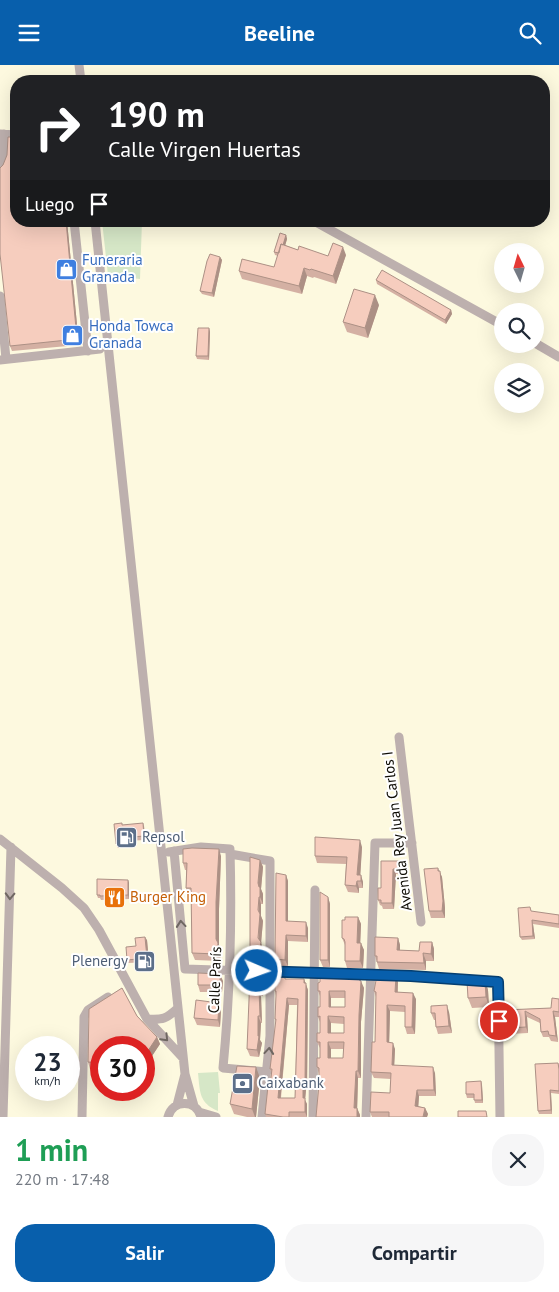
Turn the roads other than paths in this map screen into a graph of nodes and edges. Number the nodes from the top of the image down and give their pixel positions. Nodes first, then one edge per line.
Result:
1 (2, 134) edge
2 (0, 166) edge
3 (75, 227) edge
4 (96, 227) edge
5 (325, 227) edge
6 (0, 296) edge
7 (494, 321) edge
8 (544, 348) edge
9 (100, 349) dead end
10 (88, 351) junction
11 (559, 357) edge
12 (3, 360) edge
13 (399, 737) dead end
14 (0, 839) edge
15 (412, 843) junction
16 (12, 847) junction
17 (174, 851) junction
18 (230, 851) junction
19 (161, 853) junction
20 (177, 878) junction
21 (164, 879) junction
22 (315, 890) dead end
23 (421, 922) dead end
24 (230, 971) junction
25 (270, 972) junction
26 (315, 973) junction
27 (370, 975) junction
28 (128, 985) junction
29 (178, 1008) junction
30 (147, 1019) junction
31 (183, 1058) junction
32 (267, 1072) junction
33 (185, 1074) junction
34 (177, 1105) junction
35 (198, 1111) edge
36 (165, 1116) edge
37 (3, 1117) edge
38 (82, 1117) edge
39 (216, 1117) edge
40 (262, 1117) edge
41 (313, 1117) edge
42 (366, 1117) edge
43 (500, 1117) edge

1 - 2 street
3 - 10 street
4 - 19 street
5 - 7 street
6 - 12 street
8 - 11 street
9 - 10 street
10 - 12 street
13 - 15 street, Avenida Rey Juan Carlos I
14 - 16 street
15 - 23 street, Avenida Rey Juan Carlos I
15 - 27 street
16 - 28 street
16 -> 37 street
17 - 18 street
17 - 19 street
17 - 20 street
18 - 24 street, Calle París
18 - 25 street
19 - 21 street
20 - 21 street
24 -> 20 street
21 - 29 street
22 - 26 street
24 - 25 street
24 - 32 street, Calle París
25 - 26 street
32 -> 25 street
26 - 27 street
26 - 41 street
27 - 42 street
27 - 43 street
28 - 30 street
28 - 38 street
29 - 30 street
29 - 31 street
30 -> 31 street
31 - 33 street
32 - 40 street
33 - 34 street
33 - 35 street
34 - 35 street
34 - 36 street
35 - 39 street

